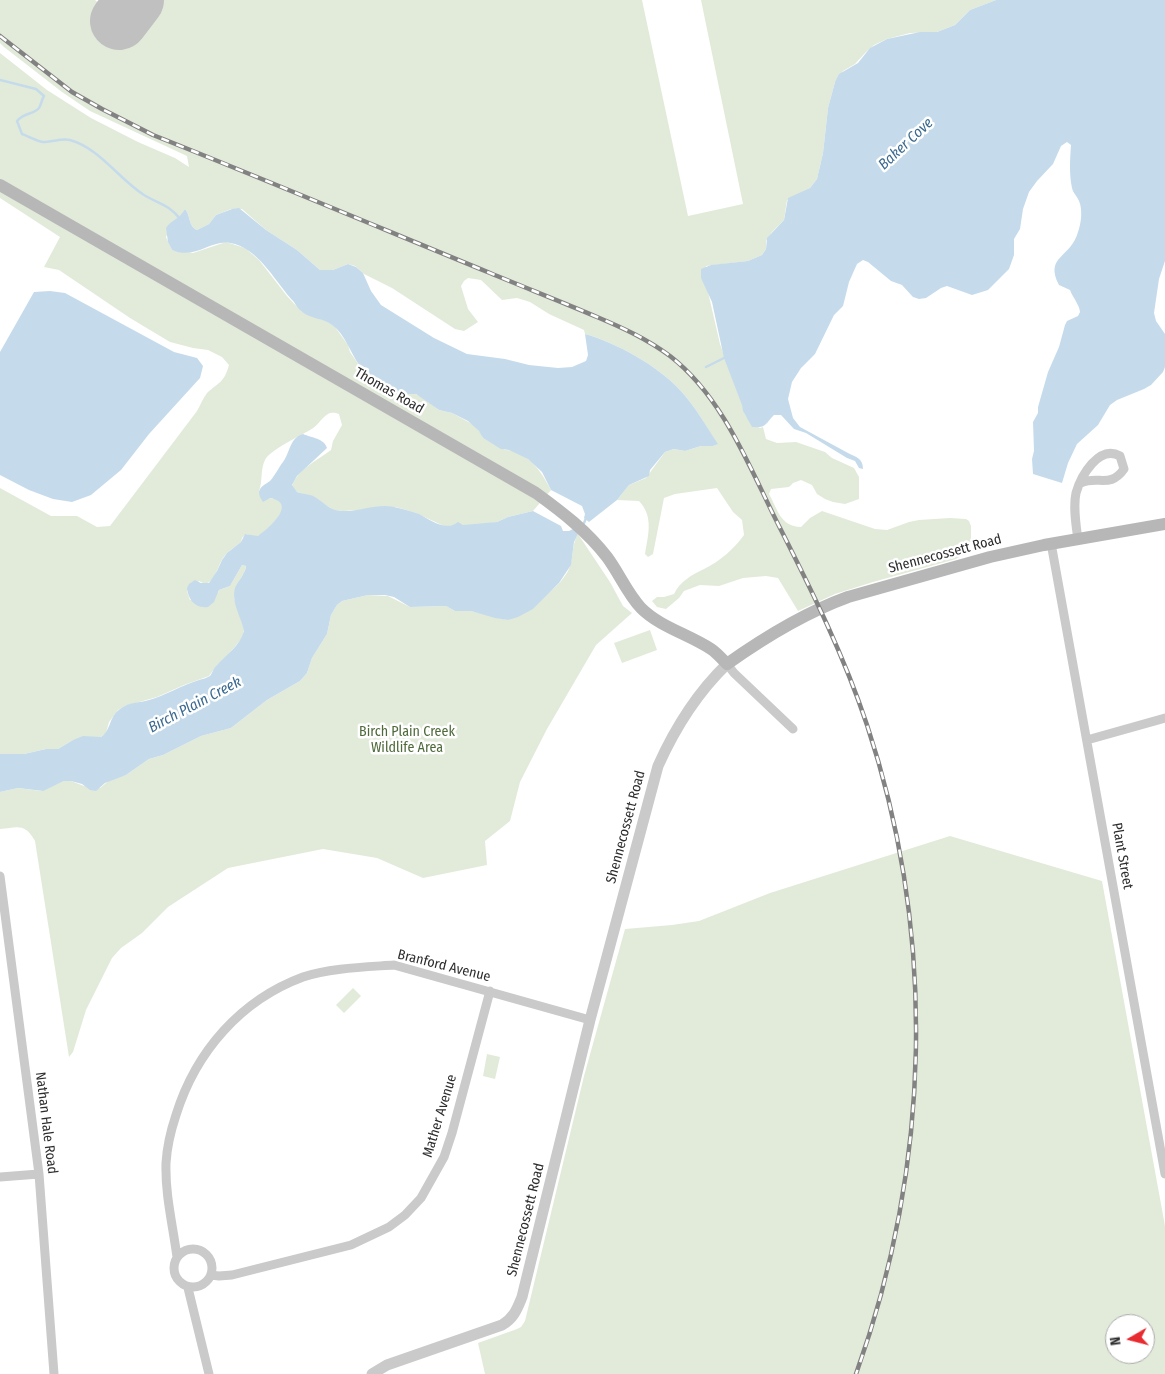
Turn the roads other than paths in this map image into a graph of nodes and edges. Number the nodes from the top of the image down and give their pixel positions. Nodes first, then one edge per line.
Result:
1 (0, 186) edge
2 (1081, 483) junction
3 (1165, 524) edge
4 (1078, 540) junction
5 (1051, 543) junction
6 (727, 664) junction
7 (1165, 718) edge
8 (793, 729) dead end
9 (1087, 740) junction
10 (0, 876) edge
11 (490, 991) junction
12 (590, 1020) junction
13 (39, 1174) junction
14 (1165, 1174) edge
15 (0, 1177) edge
16 (174, 1234) junction
17 (188, 1250) junction
18 (177, 1257) junction
19 (211, 1275) junction
20 (188, 1288) junction
21 (54, 1374) edge
22 (209, 1374) edge
23 (372, 1374) edge

1 - 6 main road, Thomas Road
2 - 2 street
2 - 4 street
3 - 4 main road, Shennecossett Road
4 - 5 main road, Shennecossett Road
5 - 6 main road, Shennecossett Road
5 - 9 street, Plant Street
6 - 8 street
6 - 12 street, Shennecossett Road
7 - 9 street
9 - 14 street, Plant Street
10 - 13 street, Nathan Hale Road
11 - 12 street, Branford Avenue
11 - 16 street, Branford Avenue
11 - 19 street, Mather Avenue
12 - 23 street, Shennecossett Road
13 - 15 street
13 - 21 street, Nathan Hale Road
16 - 17 street
16 - 18 street, Branford Avenue
17 - 18 street
17 - 19 street
18 - 20 street
19 - 20 street
20 - 22 street

